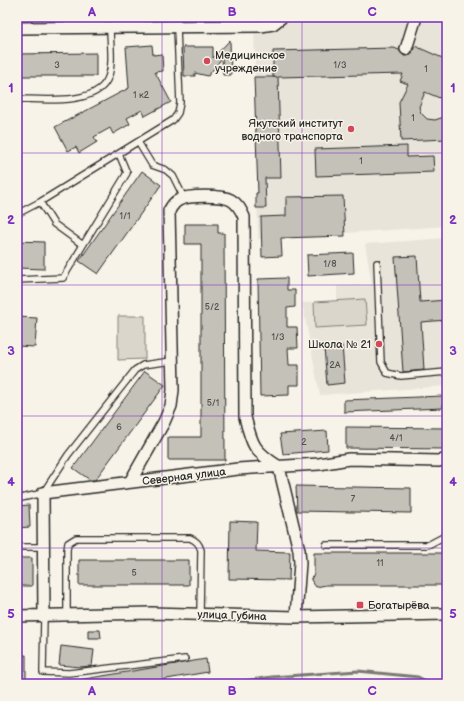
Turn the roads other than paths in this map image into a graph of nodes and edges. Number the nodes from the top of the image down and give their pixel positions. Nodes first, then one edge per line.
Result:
1 (282, 17) edge
2 (416, 17) edge
3 (97, 22) edge
4 (17, 28) edge
5 (110, 28) junction
6 (177, 28) junction
7 (406, 49) dead end
8 (17, 99) edge
9 (138, 142) junction
10 (119, 154) junction
11 (184, 198) junction
12 (40, 202) junction
13 (17, 214) edge
14 (83, 245) junction
15 (377, 263) dead end
16 (17, 280) edge
17 (172, 361) junction
18 (447, 372) edge
19 (447, 459) edge
20 (279, 467) junction
21 (130, 482) junction
22 (43, 493) junction
23 (17, 499) edge
24 (447, 536) edge
25 (326, 545) dead end
26 (17, 547) edge
27 (44, 547) junction
28 (200, 614) junction
29 (447, 614) edge
30 (67, 615) junction
31 (17, 616) edge
32 (44, 616) junction
33 (296, 617) junction
34 (185, 659) dead end

1 - 6 street
2 - 7 street
3 - 4 street
3 - 5 street
5 - 6 street
5 - 8 lane
6 - 9 lane
9 - 10 lane
9 - 11 lane
10 - 12 lane
10 - 14 lane
11 - 17 street
11 - 20 street
12 - 13 lane
12 - 14 lane
14 - 16 lane
15 - 18 lane
17 - 21 street
17 - 22 lane
19 - 20 street, Северная улица
20 - 21 street, Северная улица
20 - 33 street
21 - 22 street, Северная улица
22 - 23 lane
22 - 27 street
24 - 25 lane
26 - 27 lane
27 - 32 street
28 - 30 street, улица Губина
28 - 30 lane
28 - 33 street, улица Губина
29 - 33 street, улица Губина
30 - 32 street, улица Губина
31 - 32 street, улица Губина
32 - 34 lane

